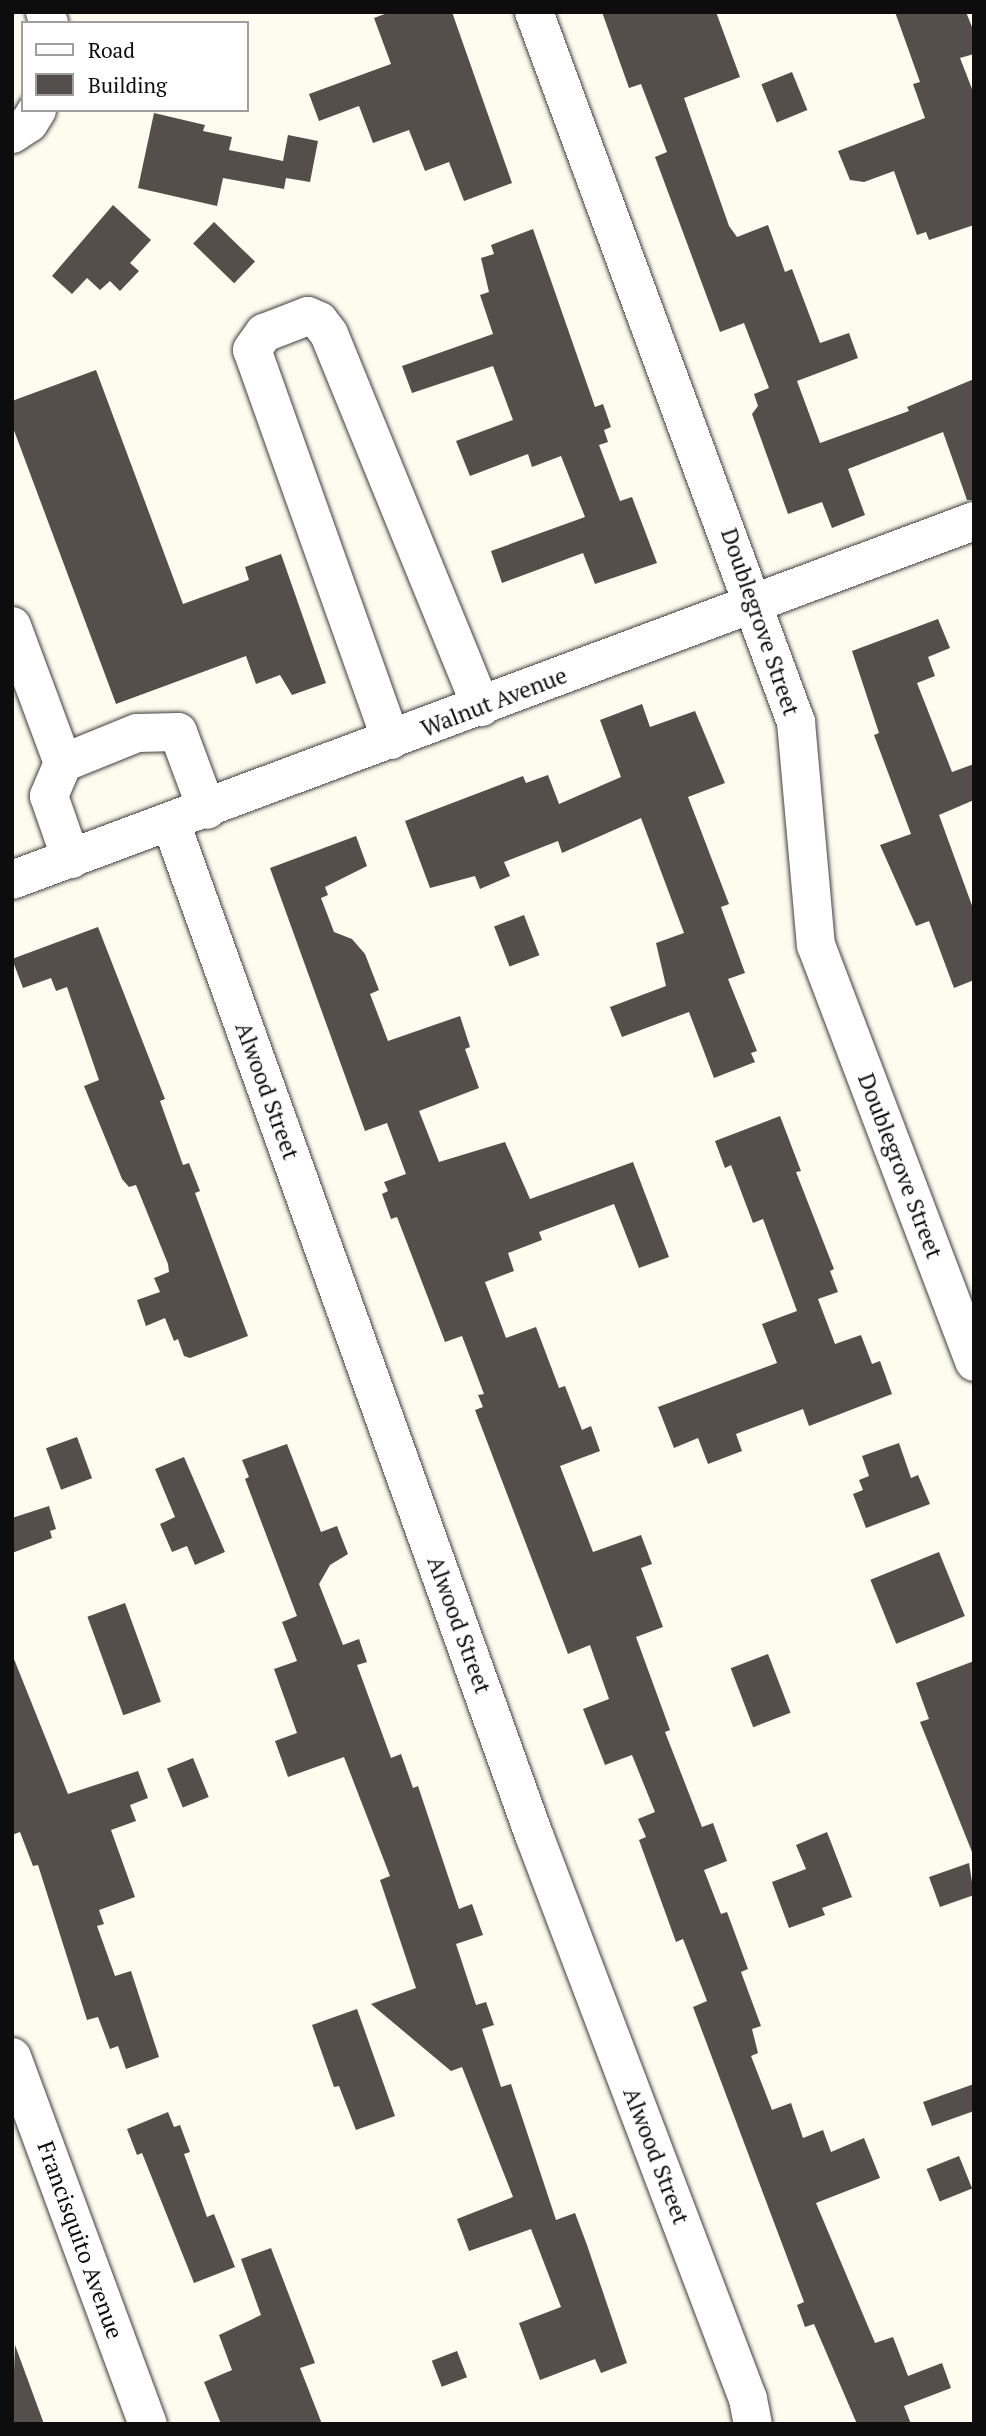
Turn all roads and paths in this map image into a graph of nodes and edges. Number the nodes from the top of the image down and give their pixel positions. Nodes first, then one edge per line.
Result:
1 (534, 12) edge
2 (36, 112) edge
3 (12, 134) edge
4 (974, 521) edge
5 (756, 604) junction
6 (12, 626) edge
7 (481, 707) junction
8 (391, 740) junction
9 (63, 764) junction
10 (207, 810) junction
11 (171, 823) junction
12 (71, 859) junction
13 (12, 880) edge
14 (974, 1362) edge
15 (12, 2057) edge
16 (148, 2424) edge
17 (753, 2424) edge

1 - 5 street, Doublegrove Street
2 - 3 street
4 - 5 street, Walnut Avenue
5 - 7 street, Walnut Avenue
5 - 14 street, Doublegrove Street
6 - 9 street
7 - 8 street, Walnut Avenue
7 - 8 street
8 - 10 street, Walnut Avenue
9 - 10 street
9 - 12 street
10 - 11 street, Walnut Avenue
11 - 12 street, Walnut Avenue
11 - 17 street, Alwood Street
12 - 13 street, Walnut Avenue
15 - 16 street, Francisquito Avenue

